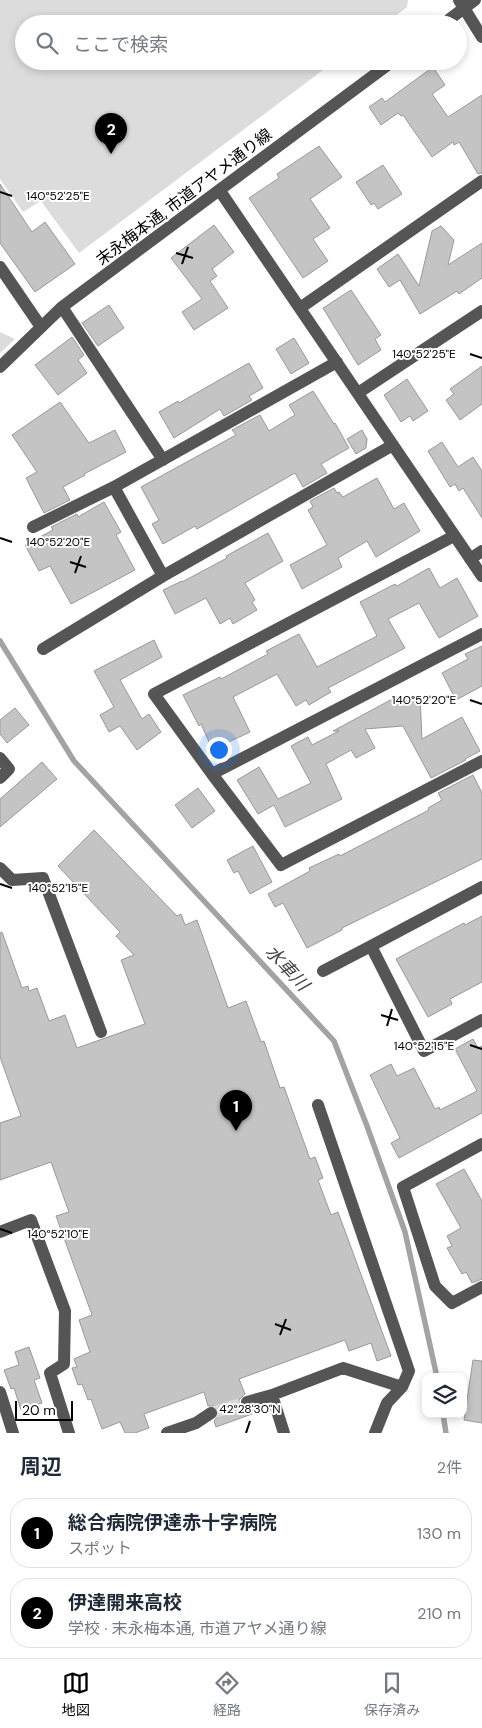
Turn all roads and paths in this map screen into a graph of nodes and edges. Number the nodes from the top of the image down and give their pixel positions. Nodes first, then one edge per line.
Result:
1 (475, 0) edge
2 (461, 4) edge
3 (451, 15) edge
4 (482, 37) edge
5 (381, 70) edge
6 (482, 181) edge
7 (220, 191) junction
8 (0, 267) edge
9 (62, 307) junction
10 (300, 308) junction
11 (482, 311) edge
12 (42, 327) junction
13 (337, 362) junction
14 (0, 367) edge
15 (358, 393) junction
16 (393, 445) junction
17 (163, 460) junction
18 (114, 487) junction
19 (32, 527) dead end
20 (454, 536) junction
21 (482, 551) edge
22 (470, 559) junction
23 (163, 576) junction
24 (482, 576) edge
25 (482, 634) edge
26 (43, 649) dead end
27 (0, 758) edge
28 (482, 761) edge
29 (212, 774) junction
30 (0, 778) edge
31 (0, 868) edge
32 (482, 887) edge
33 (371, 946) junction
34 (322, 972) dead end
35 (482, 1020) edge
36 (100, 1032) dead end
37 (318, 1105) dead end
38 (482, 1144) edge
39 (0, 1232) edge
40 (482, 1287) edge
41 (402, 1387) junction
42 (0, 1392) edge
43 (272, 1395) junction
44 (247, 1402) tunnel mouth
45 (211, 1414) tunnel mouth
46 (198, 1428) edge
47 (13, 1433) edge
48 (70, 1433) edge
49 (168, 1433) edge
50 (284, 1433) edge
51 (375, 1433) edge

1 - 2 street
2 - 3 street
2 - 4 street
5 - 7 street, 末永梅本通, 市道アヤメ通り線
6 - 10 street
7 - 9 street, 末永梅本通, 市道アヤメ通り線
7 - 10 street
8 - 12 street
9 - 12 street, 末永梅本通, 市道アヤメ通り線
9 - 17 street
10 - 13 street
11 - 15 street
12 - 14 street, 末永梅本通, 市道アヤメ通り線
13 - 15 street
13 - 17 street
15 - 16 street
16 - 20 street
16 - 23 street
17 - 18 street
18 - 19 street
18 - 23 street
20 - 22 street
20 - 29 street
21 - 22 street
22 - 24 street
23 - 26 street
25 - 29 street
27 - 30 street
28 - 29 street
31 - 36 street
32 - 33 street
33 - 34 street
33 - 35 street
37 - 41 street
38 - 40 street
39 - 48 street
41 - 43 street
41 - 51 street
42 - 47 street
43 - 44 street
43 - 50 street
45 - 46 street
46 - 49 street

